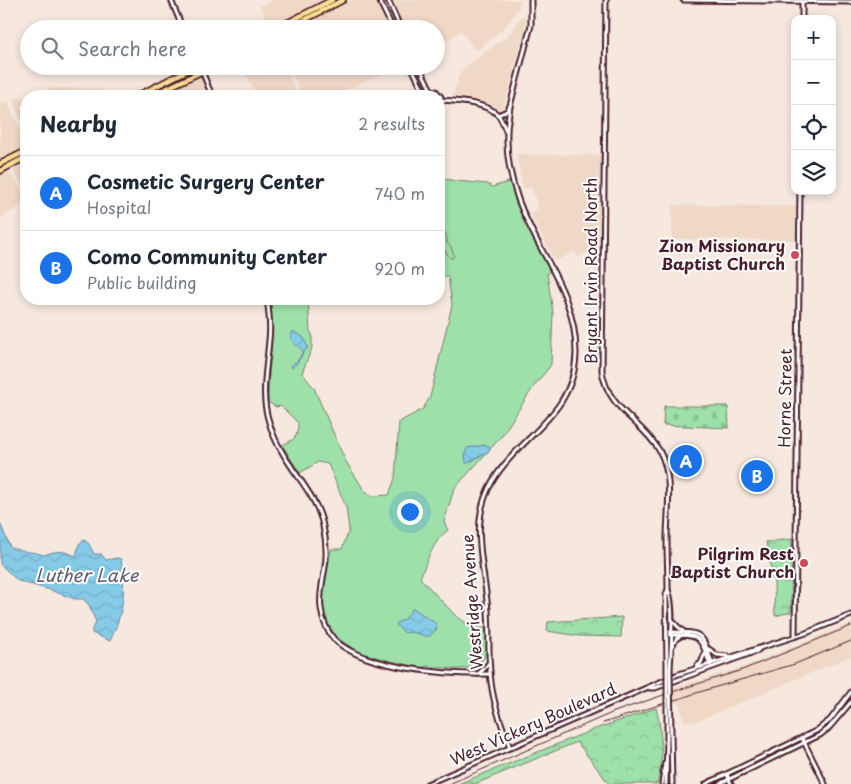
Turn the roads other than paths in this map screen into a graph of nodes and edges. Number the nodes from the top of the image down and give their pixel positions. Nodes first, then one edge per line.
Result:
1 (171, 0) edge
2 (332, 0) edge
3 (343, 0) edge
4 (379, 0) edge
5 (388, 0) edge
6 (531, 0) edge
7 (606, 0) edge
8 (684, 0) edge
9 (802, 1) edge
10 (851, 2) edge
11 (327, 3) junction
12 (316, 13) junction
13 (802, 15) edge
14 (179, 20) edge
15 (293, 20) edge
16 (303, 20) edge
17 (389, 20) edge
18 (397, 20) edge
19 (184, 75) edge
20 (188, 75) edge
21 (203, 75) edge
22 (415, 75) edge
23 (424, 75) edge
24 (151, 90) edge
25 (162, 90) edge
26 (209, 90) edge
27 (422, 90) edge
28 (431, 90) edge
29 (445, 100) edge
30 (510, 106) junction
31 (498, 115) junction
32 (507, 132) junction
33 (20, 154) edge
34 (20, 160) edge
35 (0, 164) edge
36 (1, 170) edge
37 (800, 195) edge
38 (267, 305) edge
39 (668, 590) junction
40 (851, 615) edge
41 (671, 619) junction
42 (669, 633) junction
43 (686, 634) junction
44 (795, 636) junction
45 (707, 646) junction
46 (759, 648) junction
47 (671, 649) junction
48 (706, 652) junction
49 (730, 656) junction
50 (489, 662) junction
51 (712, 665) junction
52 (668, 669) junction
53 (684, 673) junction
54 (490, 674) junction
55 (476, 675) junction
56 (650, 688) junction
57 (851, 692) edge
58 (851, 702) edge
59 (836, 712) junction
60 (840, 715) junction
61 (669, 734) junction
62 (802, 738) junction
63 (804, 742) junction
64 (510, 748) junction
65 (763, 758) junction
66 (665, 760) junction
67 (752, 768) junction
68 (726, 774) junction
69 (729, 779) junction
70 (706, 783) edge
71 (427, 784) edge
72 (662, 784) edge
73 (666, 784) edge
74 (673, 784) edge
75 (719, 784) edge
76 (731, 784) edge
77 (825, 784) edge

1 - 14 street
2 - 11 main road
3 - 12 main road
4 - 17 street
5 - 18 street
6 - 30 street, Westridge Avenue
7 - 39 street, Bryant Irvin Road North
8 - 9 street
9 - 10 street
9 - 13 street
11 - 12 main road
11 - 15 main road
12 - 16 main road
19 - 24 main road
20 - 25 main road
21 - 26 street
22 - 27 street
23 - 28 street
29 - 31 street
30 - 31 street
30 - 32 street, Westridge Avenue
31 - 32 street
32 - 50 street, Westridge Avenue
33 - 35 main road
34 - 36 main road
37 - 44 street, Horne Street
38 - 55 street
39 - 41 street, Bryant Irvin Road North
39 - 42 street, Bryant Irvin Road North
40 - 44 street, West Vickery Boulevard
41 - 42 street, Bryant Irvin Road North
41 - 43 street
42 - 43 street
42 - 47 street, Bryant Irvin Road North
42 - 52 street, Bryant Irvin Road North
43 - 45 street
43 - 47 street
43 - 48 street
44 - 46 street, West Vickery Boulevard
45 - 49 street
45 - 51 street
46 - 49 street, West Vickery Boulevard
46 - 51 street, West Vickery Boulevard
47 - 52 street, Bryant Irvin Road North
48 - 51 street
48 - 53 street
49 - 51 street, West Vickery Boulevard
50 - 54 street, Westridge Avenue
50 - 55 street
51 - 53 street, West Vickery Boulevard
51 - 56 street, West Vickery Boulevard
52 - 61 street, bridge
53 - 56 street, West Vickery Boulevard
54 - 55 street
54 - 64 street, Westridge Avenue
56 - 64 street, West Vickery Boulevard
57 - 59 street
58 - 60 street
59 - 60 street
59 - 62 street
60 - 63 street
61 - 66 street
61 - 74 street
62 - 63 street
62 - 65 street
63 - 67 street
63 - 77 street
64 - 71 street, West Vickery Boulevard
65 - 67 street
65 - 68 street
66 - 72 street
66 - 73 street
67 - 69 street
68 - 69 street
68 - 70 street
69 - 75 street
69 - 76 street

